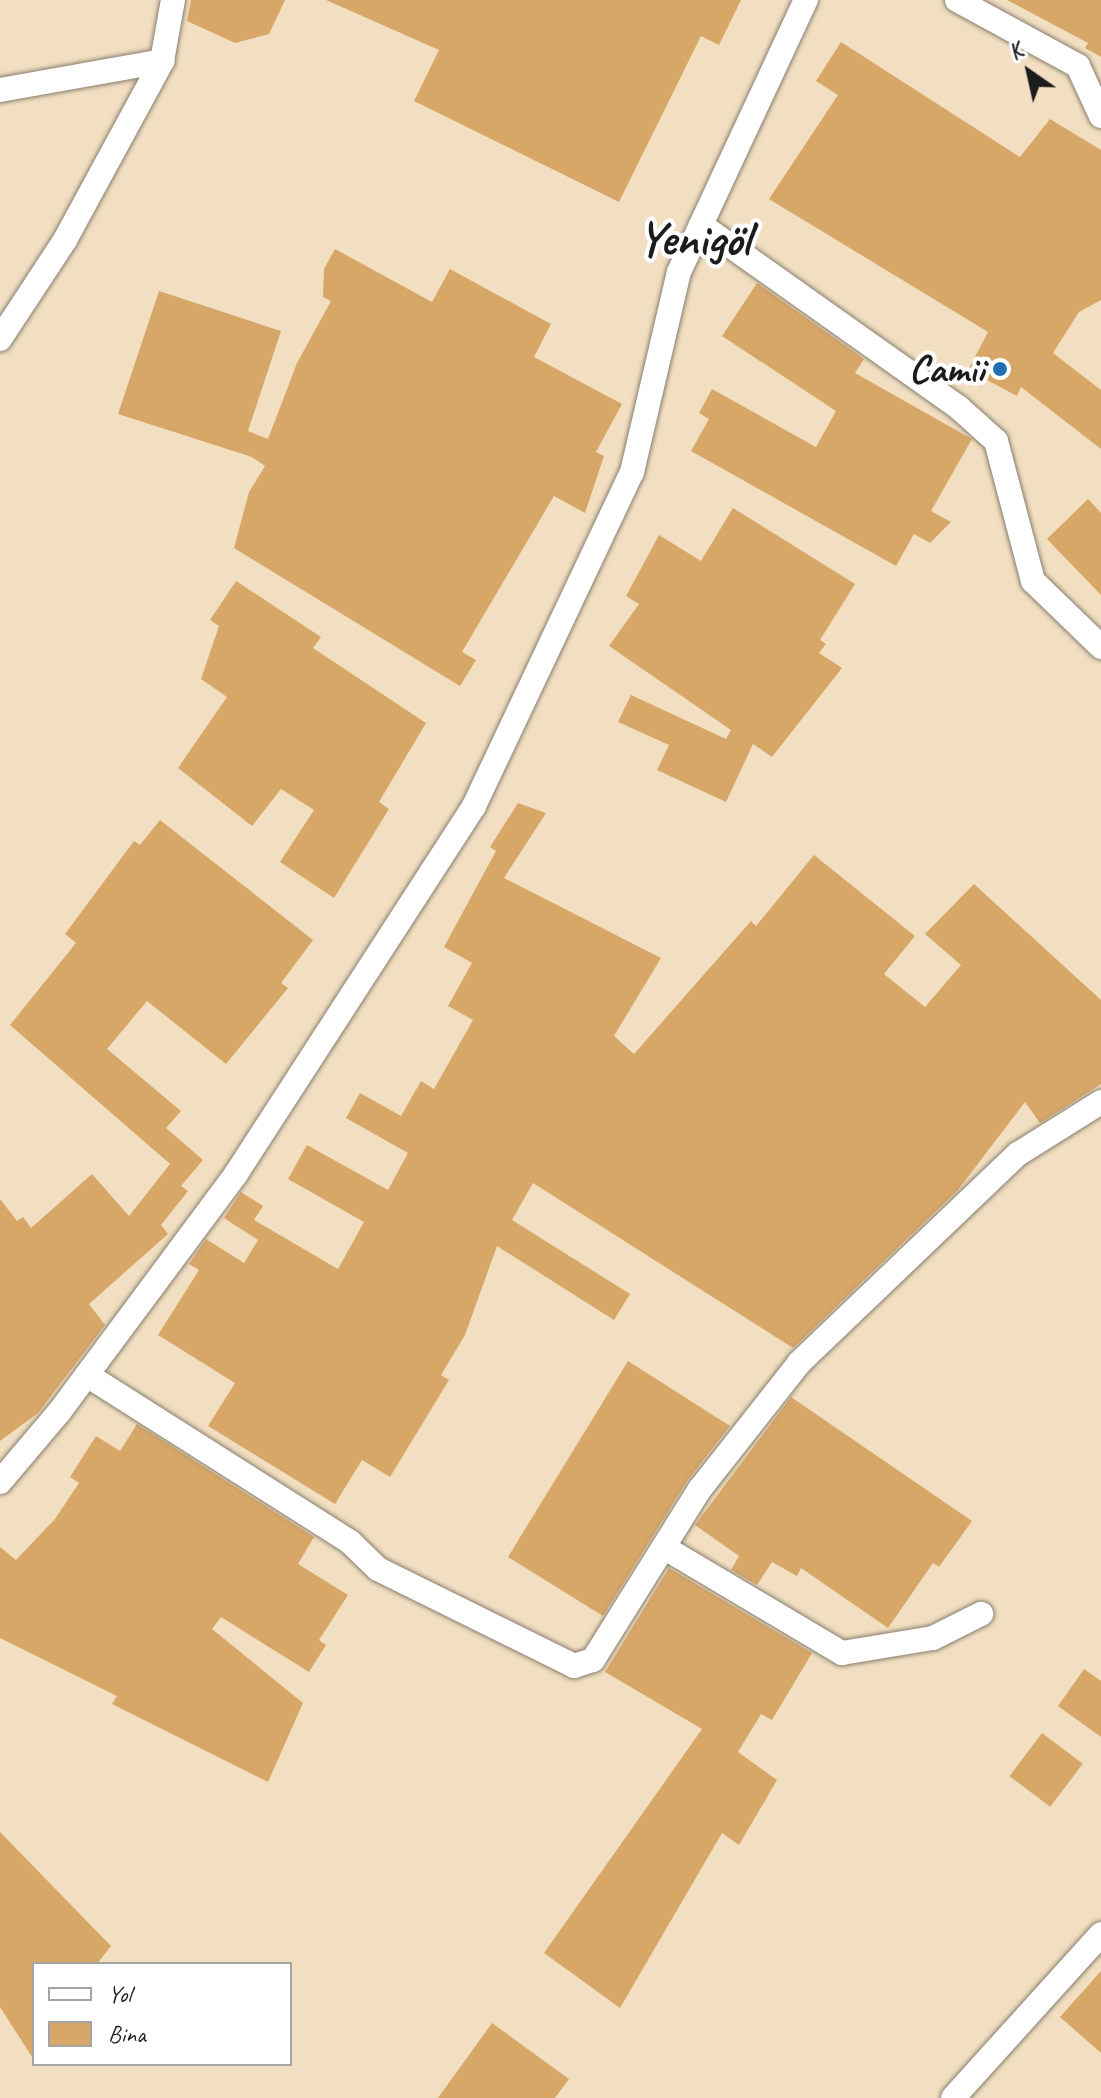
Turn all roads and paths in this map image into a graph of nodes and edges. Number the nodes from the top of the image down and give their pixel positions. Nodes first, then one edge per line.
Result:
1 (173, 0) edge
2 (806, 0) edge
3 (957, 0) edge
4 (162, 61) junction
5 (0, 90) edge
6 (1101, 116) edge
7 (701, 225) junction
8 (0, 339) edge
9 (1101, 647) edge
10 (1101, 1102) edge
11 (87, 1375) junction
12 (0, 1482) edge
13 (665, 1548) junction
14 (981, 1614) dead end
15 (1101, 1934) edge
16 (953, 2098) edge

1 - 4 street
2 - 7 street
3 - 6 street
4 - 5 street
4 - 8 street
7 - 9 street
7 - 11 street
10 - 13 street
11 - 12 street
11 - 13 street
13 - 14 street
15 - 16 street

